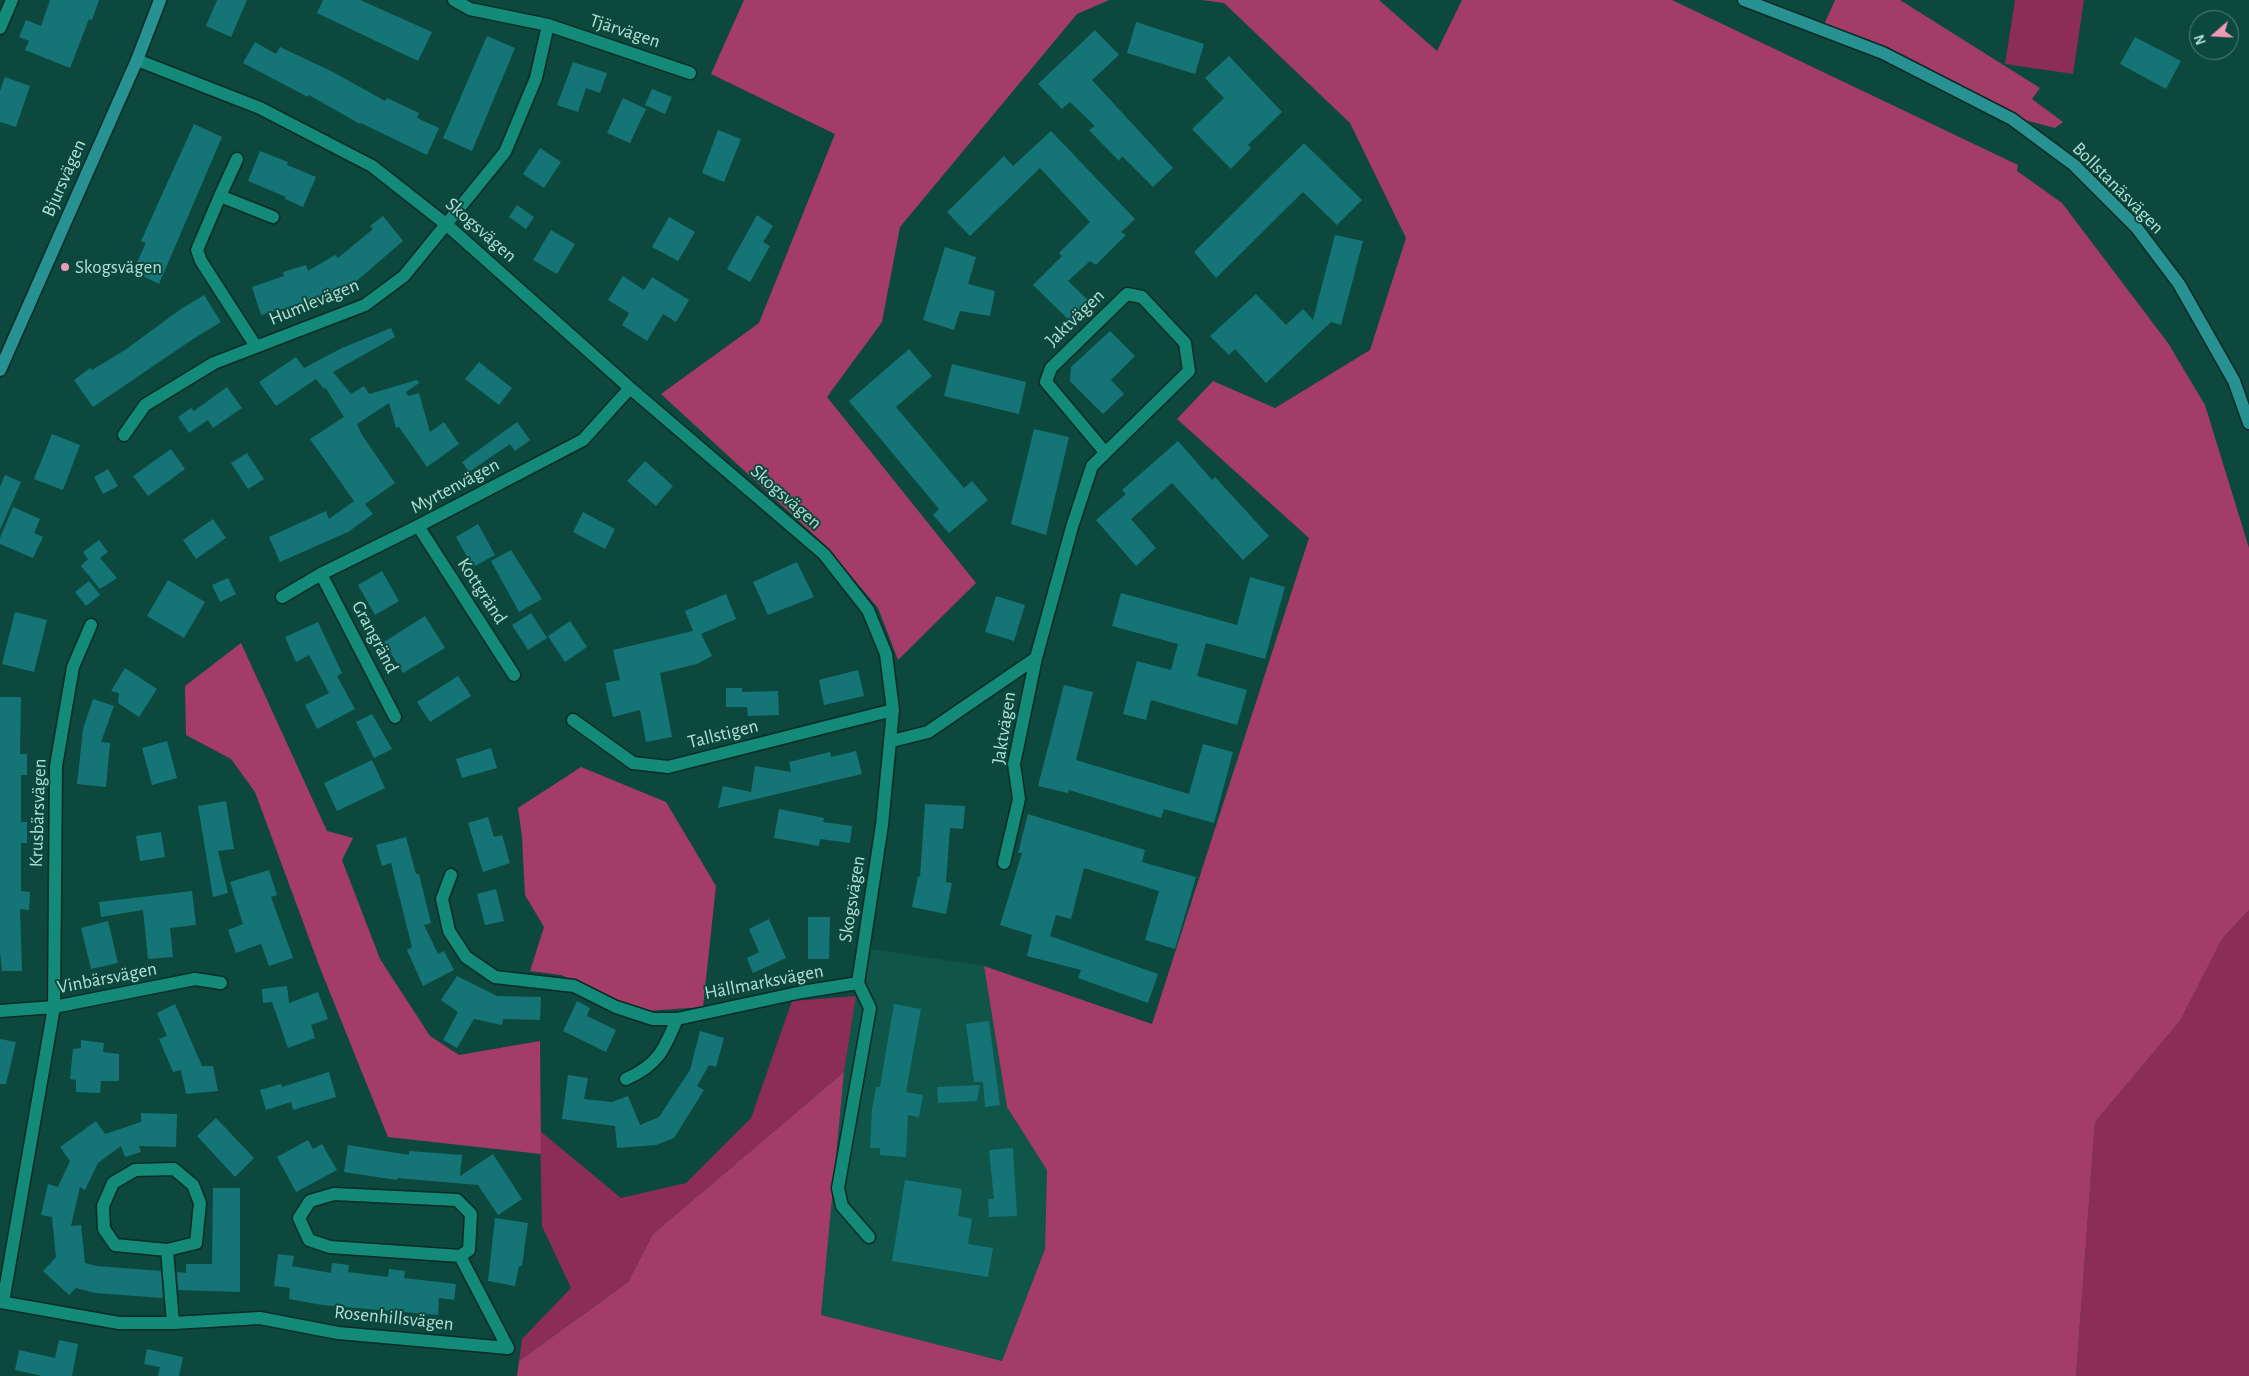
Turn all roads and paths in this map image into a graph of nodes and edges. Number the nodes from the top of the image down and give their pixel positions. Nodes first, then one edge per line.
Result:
1 (12, 0) edge
2 (160, 0) edge
3 (454, 0) edge
4 (1744, 0) edge
5 (548, 25) junction
6 (0, 28) edge
7 (137, 60) junction
8 (690, 72) dead end
9 (238, 159) dead end
10 (220, 196) junction
11 (273, 217) dead end
12 (447, 224) junction
13 (255, 346) junction
14 (0, 370) edge
15 (630, 388) junction
16 (2249, 423) edge
17 (124, 435) dead end
18 (1104, 451) junction
19 (418, 526) junction
20 (321, 574) junction
21 (282, 597) dead end
22 (91, 625) dead end
23 (1036, 658) junction
24 (514, 675) dead end
25 (893, 710) junction
26 (395, 717) dead end
27 (572, 720) dead end
28 (892, 741) junction
29 (1004, 863) dead end
30 (451, 875) dead end
31 (221, 983) dead end
32 (858, 983) junction
33 (54, 1007) junction
34 (0, 1011) edge
35 (677, 1019) junction
36 (626, 1079) dead end
37 (869, 1237) dead end
38 (167, 1250) junction
39 (460, 1256) junction
40 (2, 1302) edge
41 (173, 1323) junction

1 - 6 street
2 - 7 street, Bjursvägen
3 - 5 street, Tjärvägen
4 - 16 street, Bollstanäsvägen
5 - 8 street, Tjärvägen
5 - 12 street, Humlevägen
7 - 12 street, Skogsvägen
7 - 14 street, Bjursvägen
9 - 10 street, Humlevägen
10 - 11 street
10 - 13 street, Humlevägen
12 - 13 street, Humlevägen
12 - 15 street, Skogsvägen
13 - 17 street, Humlevägen
15 - 19 street, Myrtenvägen
15 - 25 street, Skogsvägen
18 - 18 street, Jaktvägen
18 - 23 street, Jaktvägen
19 - 20 street, Myrtenvägen
19 - 24 street, Kottgränd
20 - 21 street, Myrtenvägen
20 - 26 street, Grangränd
22 - 33 street, Krusbärsvägen
23 - 28 street, Jaktvägen
23 - 29 street, Jaktvägen
25 - 27 street, Tallstigen
25 - 28 street, Skogsvägen
28 - 32 street, Skogsvägen
30 - 35 street, Hällmarksvägen
31 - 33 street, Vinbärsvägen
32 - 35 street, Hällmarksvägen
32 - 37 street
33 - 34 street, Vinbärsvägen
33 - 40 street, Rosenhillsvägen
35 - 36 street
38 - 38 street
38 - 41 street
39 - 39 street
39 - 41 street, Rosenhillsvägen
40 - 41 street, Rosenhillsvägen

